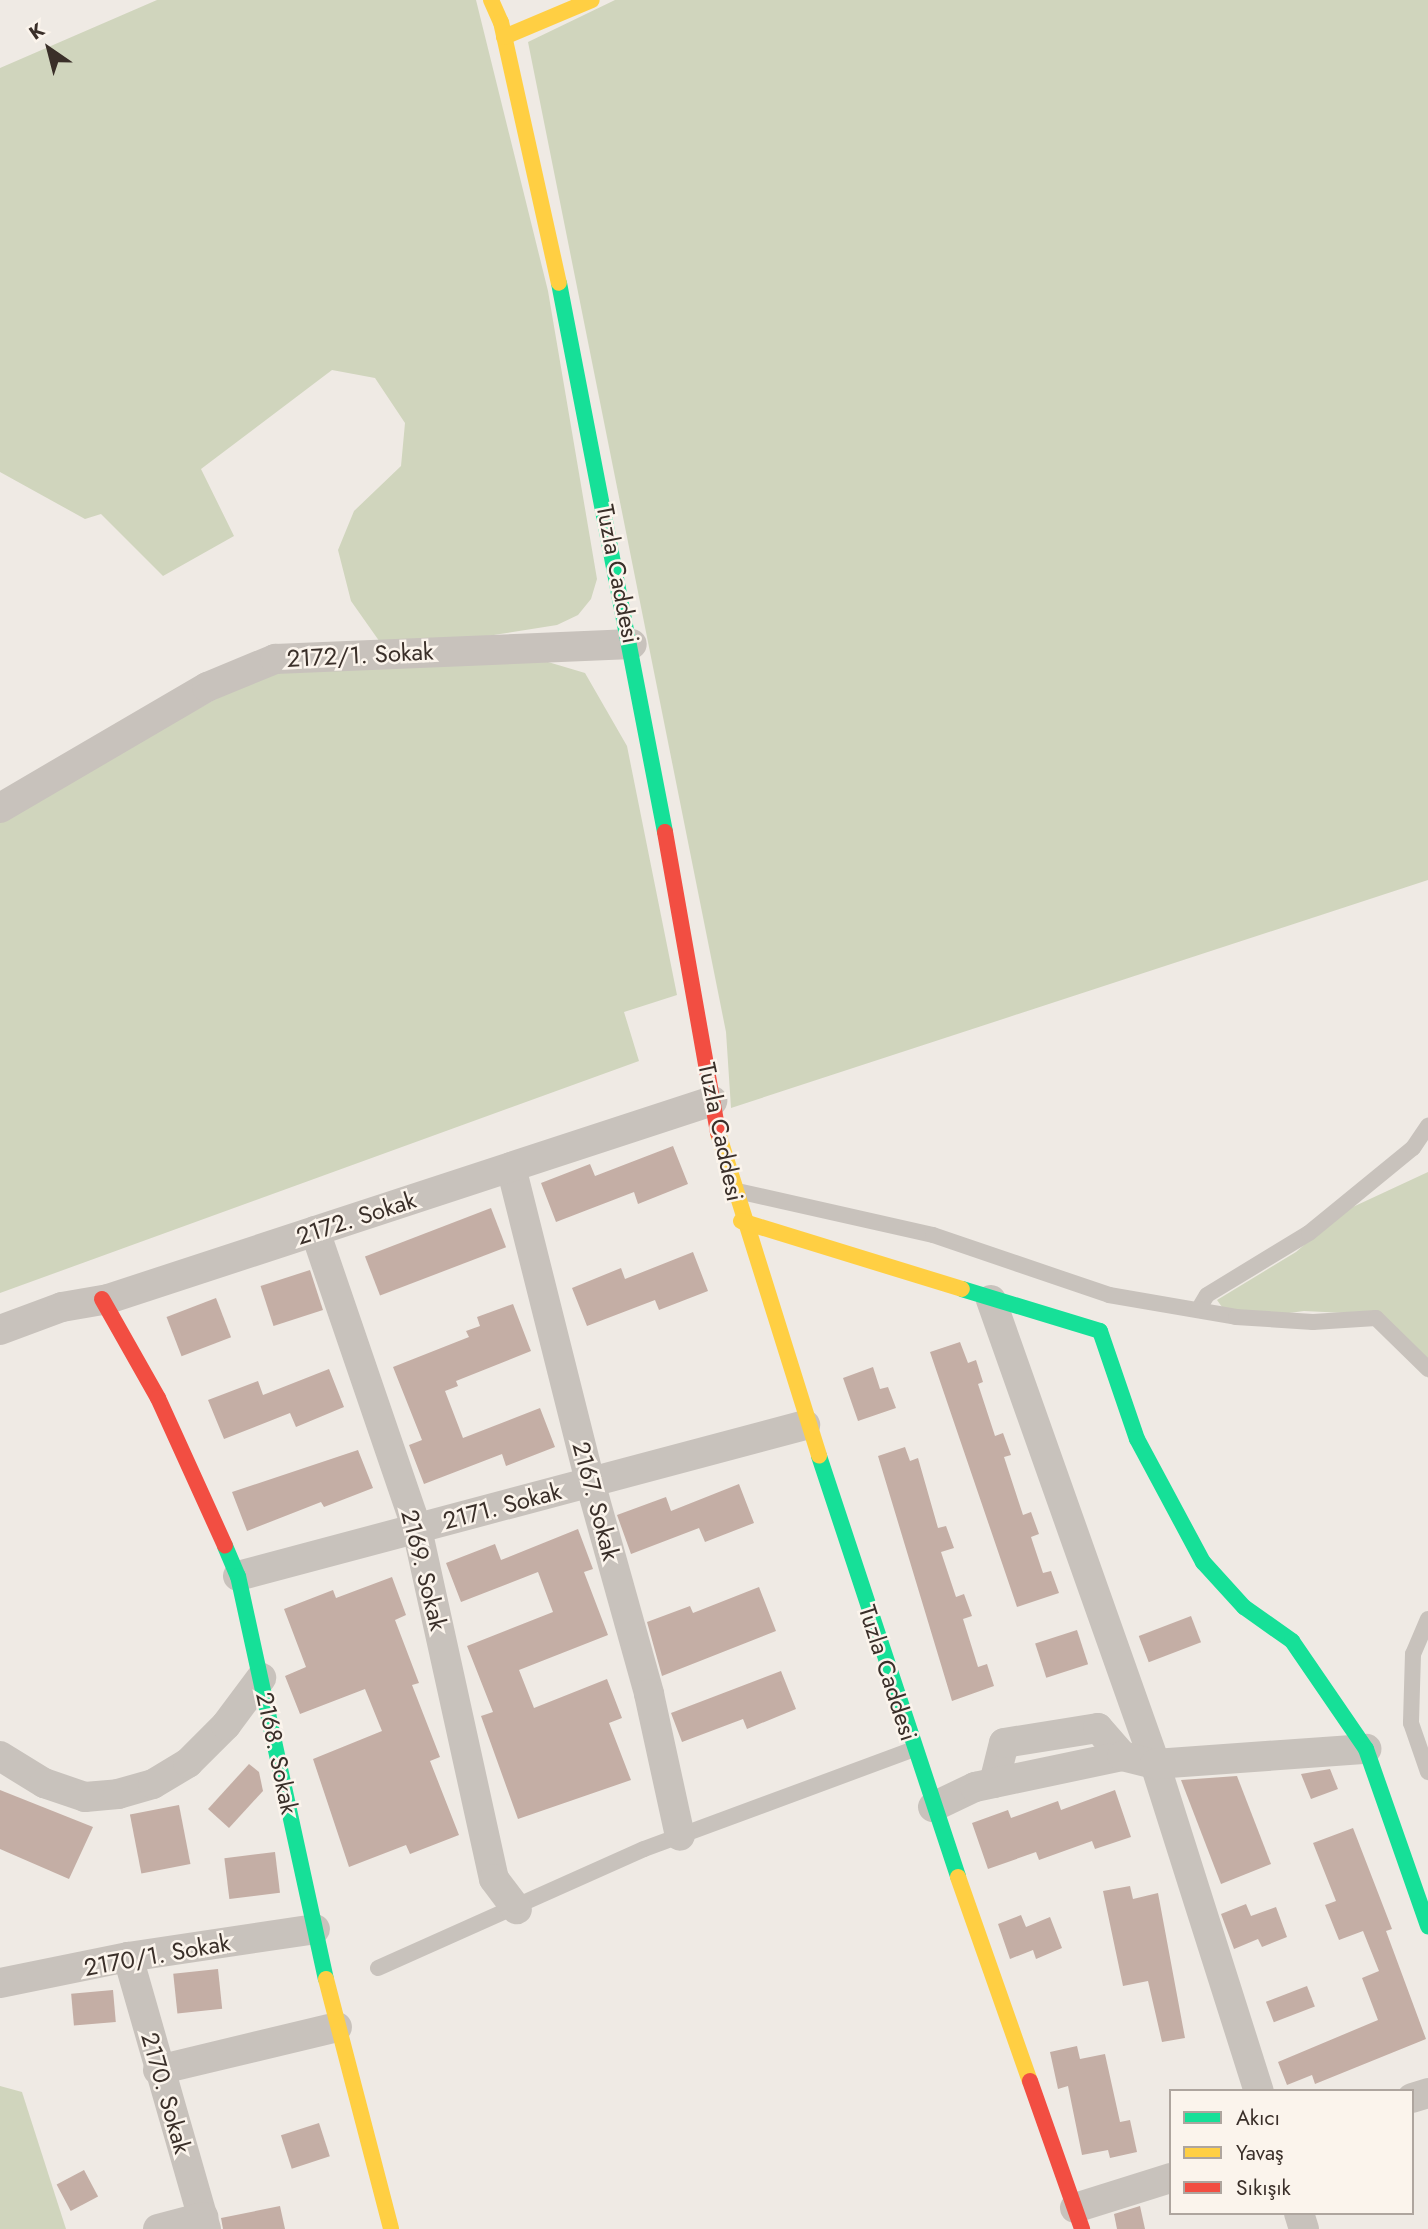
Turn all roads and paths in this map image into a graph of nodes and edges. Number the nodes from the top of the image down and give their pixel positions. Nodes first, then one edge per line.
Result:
1 (491, 0) edge
2 (592, 0) edge
3 (504, 37) junction
4 (632, 644) junction
5 (0, 808) edge
6 (712, 1101) junction
7 (1428, 1126) edge
8 (511, 1167) junction
9 (732, 1190) junction
10 (741, 1221) junction
11 (314, 1231) junction
12 (102, 1299) junction
13 (991, 1300) junction
14 (1198, 1310) junction
15 (0, 1330) edge
16 (1428, 1369) edge
17 (805, 1425) junction
18 (590, 1482) junction
19 (417, 1528) junction
20 (239, 1576) junction
21 (1428, 1619) edge
22 (261, 1678) junction
23 (914, 1749) junction
24 (1366, 1749) junction
25 (0, 1756) edge
26 (1155, 1765) junction
27 (1428, 1772) edge
28 (933, 1807) junction
29 (680, 1836) junction
30 (517, 1909) junction
31 (1428, 1926) edge
32 (315, 1929) junction
33 (128, 1957) junction
34 (378, 1968) dead end
35 (0, 1983) edge
36 (338, 2027) junction
37 (158, 2070) junction
38 (1258, 2089) edge
39 (1169, 2179) edge
40 (1079, 2219) edge
41 (204, 2223) edge
42 (158, 2229) edge
43 (391, 2229) edge

1 - 3 main road, Tuzla Caddesi
2 - 3 main road
3 - 4 main road, Tuzla Caddesi
4 - 5 street, 2172/1. Sokak
4 - 6 main road, Tuzla Caddesi
6 - 8 street, 2172. Sokak
6 - 9 main road, Tuzla Caddesi
7 - 14 lane
8 - 11 street, 2172. Sokak
8 - 18 street, 2167. Sokak
9 - 10 main road, Tuzla Caddesi
9 - 14 lane
10 - 13 main road
10 - 17 main road, Tuzla Caddesi
11 - 12 street, 2172. Sokak
11 - 19 street, 2169. Sokak
12 - 15 street, 2172. Sokak
12 - 20 main road, 2168. Sokak
13 - 24 main road
13 - 26 street
14 - 16 lane
17 - 18 street, 2171. Sokak
17 - 23 main road, Tuzla Caddesi
18 - 19 street, 2171. Sokak
18 - 29 street, 2167. Sokak
19 - 20 street, 2171. Sokak
19 - 30 street, 2169. Sokak
20 - 22 main road, 2168. Sokak
21 - 27 lane
22 - 25 street
22 - 32 main road, 2168. Sokak
23 - 28 main road, Tuzla Caddesi
23 - 29 lane
24 - 26 street
24 - 31 main road
26 - 28 street
26 - 38 street
28 - 40 main road, Tuzla Caddesi
29 - 30 lane
30 - 34 lane
32 - 33 street, 2170/1. Sokak
32 - 36 main road, 2168. Sokak
33 - 35 street, 2170/1. Sokak
33 - 37 street, 2170. Sokak
36 - 37 street
36 - 43 main road, 2168. Sokak
37 - 41 street, 2170. Sokak
39 - 40 street
41 - 42 street

